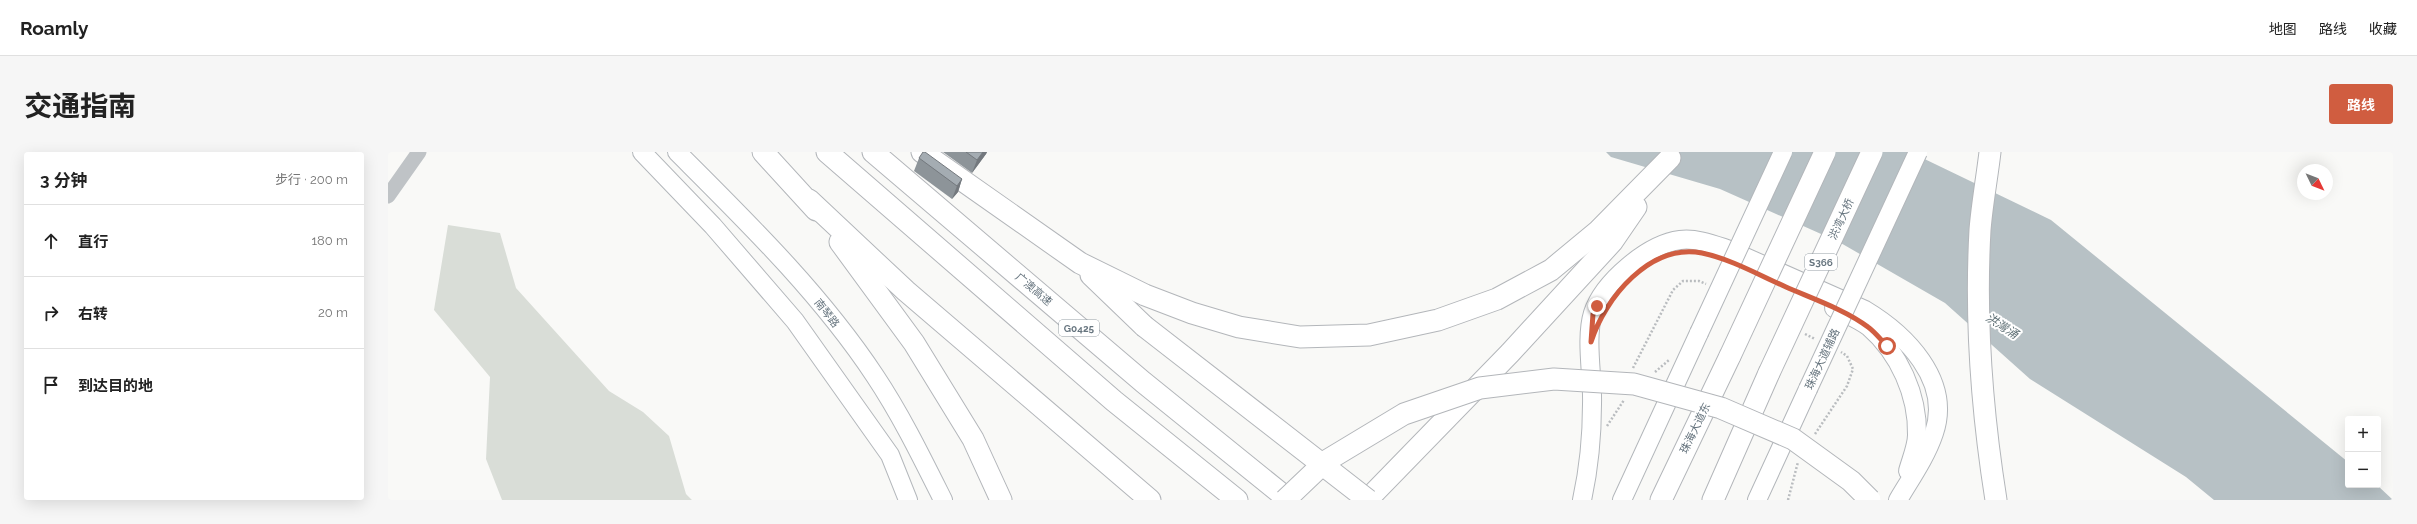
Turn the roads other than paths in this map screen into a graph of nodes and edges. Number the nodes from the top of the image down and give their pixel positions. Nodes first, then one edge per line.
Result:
1 (419, 152) edge
2 (642, 152) edge
3 (677, 152) edge
4 (763, 152) edge
5 (827, 152) edge
6 (873, 152) edge
7 (922, 152) edge
8 (1783, 152) edge
9 (1826, 152) edge
10 (1872, 152) edge
11 (1918, 152) edge
12 (1990, 152) edge
13 (1672, 155) edge
14 (388, 196) edge
15 (808, 200) junction
16 (1605, 237) junction
17 (1080, 263) junction
18 (908, 500) edge
19 (943, 500) edge
20 (1001, 500) edge
21 (1150, 500) edge
22 (1237, 500) edge
23 (1285, 500) edge
24 (1289, 500) edge
25 (1368, 500) edge
26 (1582, 500) edge
27 (1622, 500) edge
28 (1661, 500) edge
29 (1713, 500) edge
30 (1757, 500) edge
31 (1870, 500) edge
32 (1898, 500) edge
33 (1996, 500) edge

1 - 14 street
2 - 18 main road
3 - 19 main road, 南琴路
4 - 15 highway
5 - 22 highway, G0425
6 - 24 highway, 广澳高速 / G0425
7 - 17 highway
8 - 27 main road, bridge
9 - 28 highway, 珠海大道东, bridge
10 - 29 highway, 洪湾大桥 / S366, bridge
11 - 30 main road, 珠海大道辅路, bridge
12 - 33 highway
13 - 16 highway
15 - 20 highway
15 - 21 highway
16 - 17 highway
16 - 25 highway
17 - 25 highway, bridge
23 - 31 highway, bridge
26 - 32 main road

